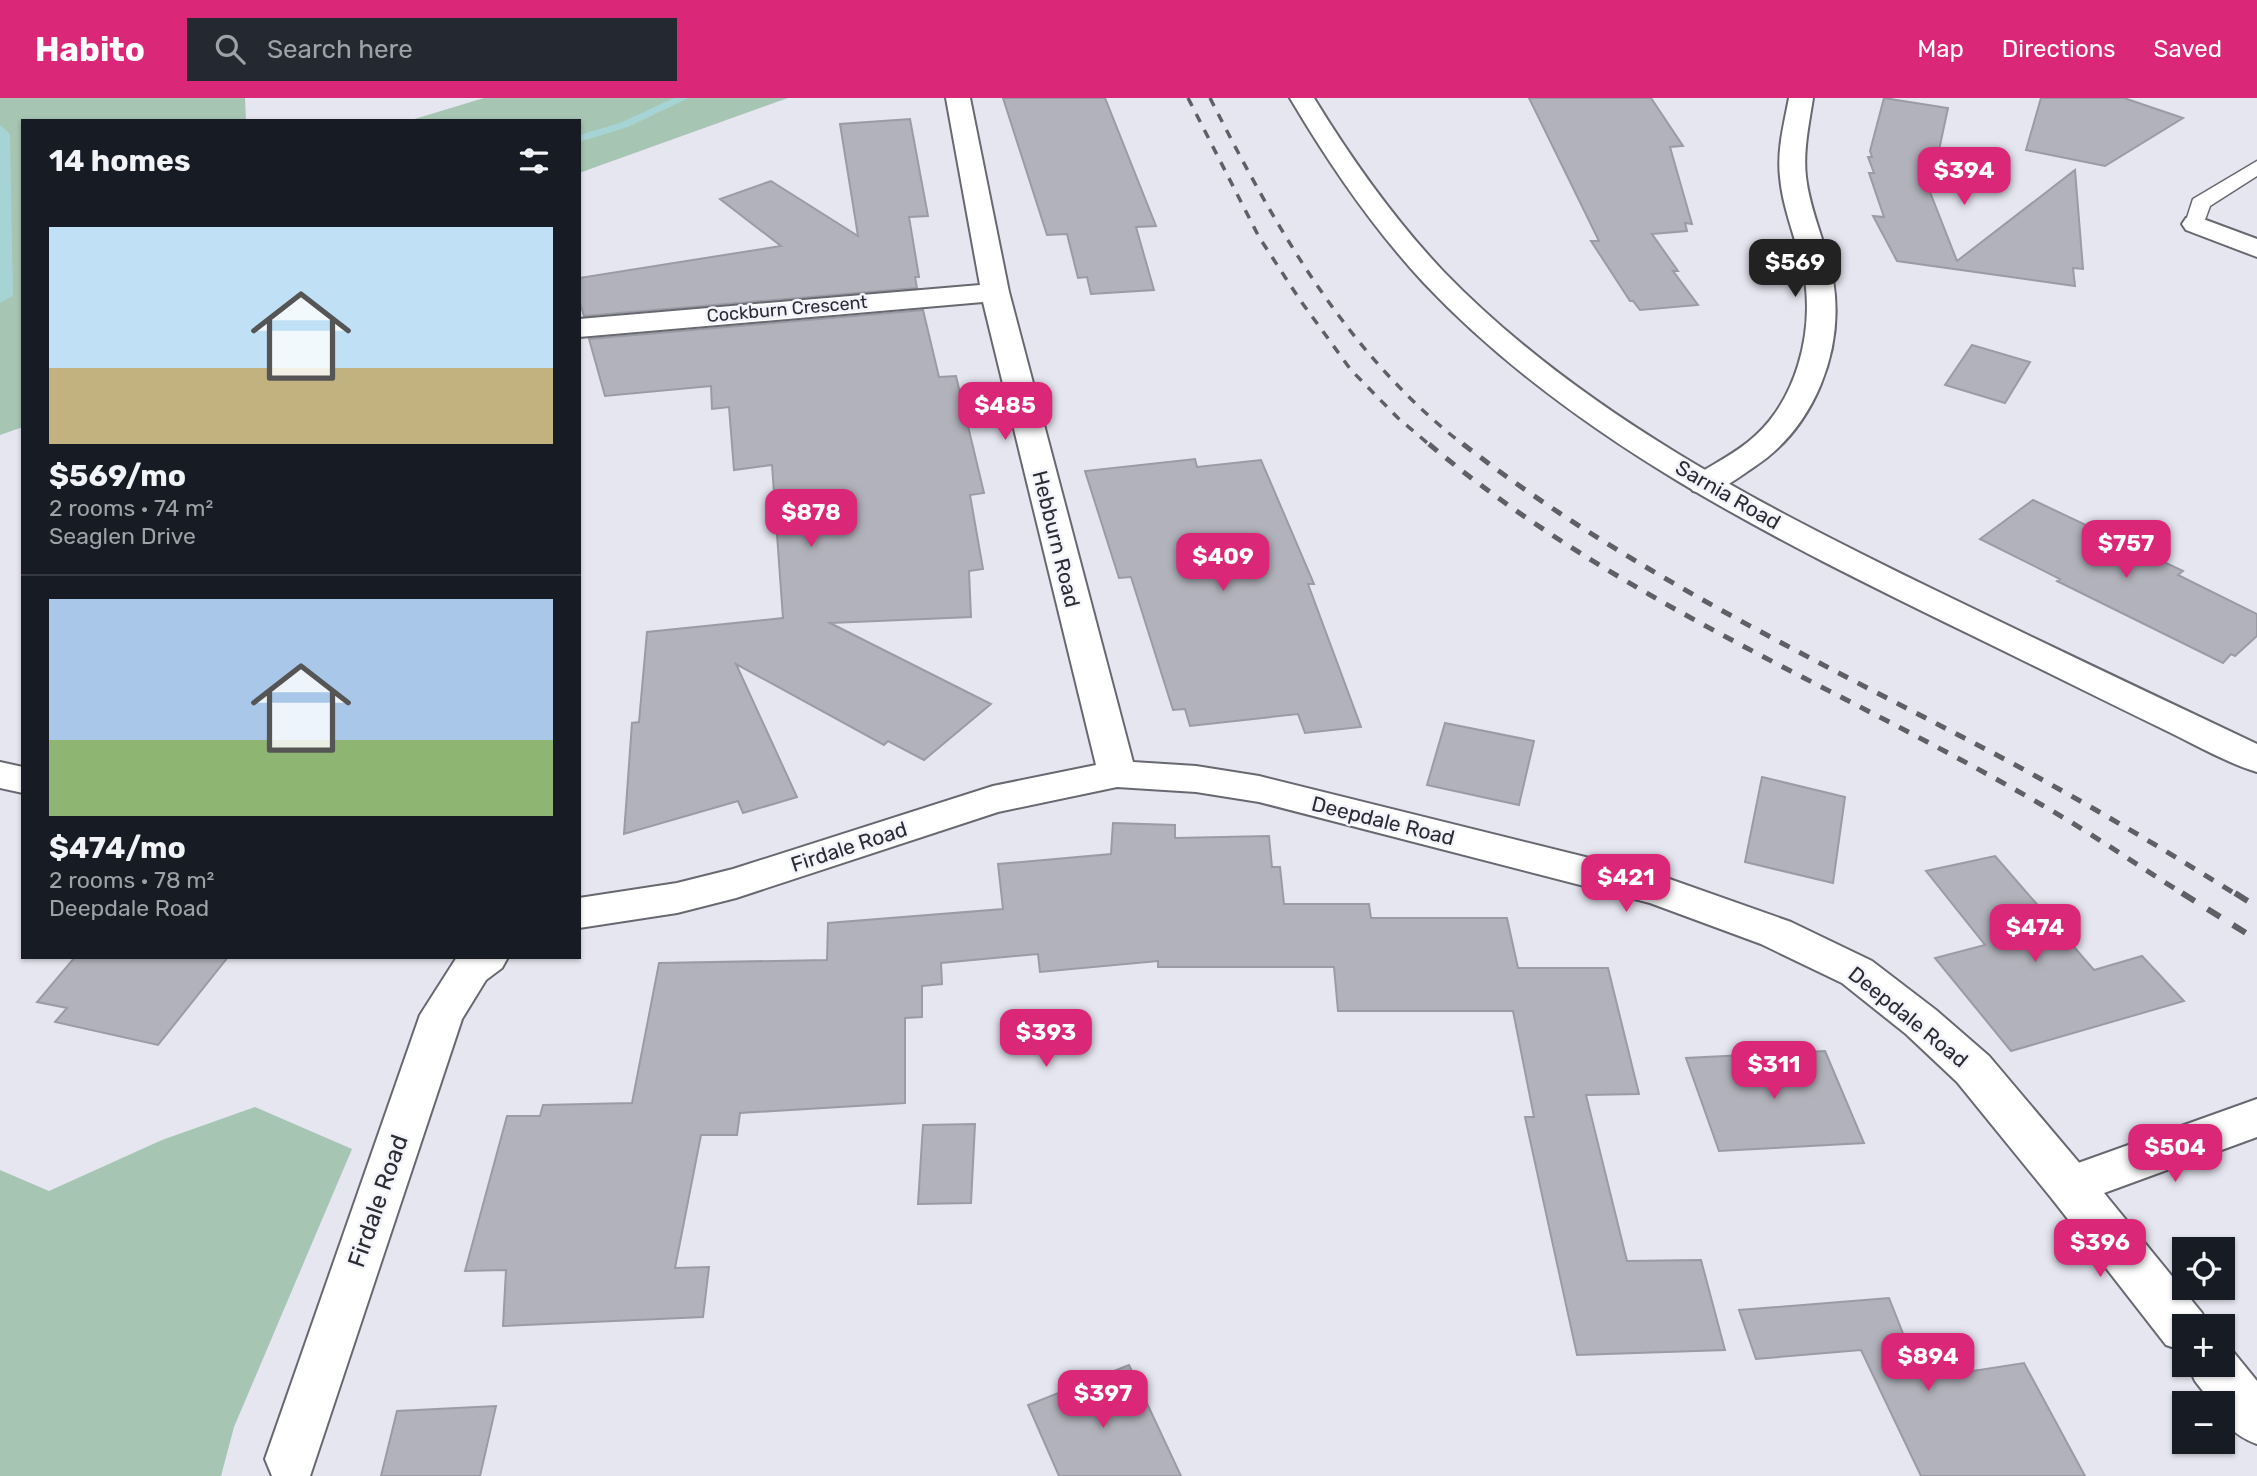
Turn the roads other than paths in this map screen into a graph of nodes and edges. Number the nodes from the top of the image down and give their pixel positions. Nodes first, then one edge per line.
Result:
1 (958, 98) edge
2 (1301, 98) edge
3 (1801, 98) edge
4 (2257, 167) edge
5 (2195, 224) joint
6 (2257, 249) edge
7 (995, 292) junction
8 (581, 328) edge
9 (1704, 484) junction
10 (2257, 759) edge
11 (1116, 774) junction
12 (0, 775) edge
13 (21, 780) edge
14 (581, 913) edge
15 (484, 959) edge
16 (2257, 1118) edge
17 (2070, 1186) junction
18 (2172, 1314) edge
19 (2223, 1377) edge
20 (2257, 1420) edge
21 (291, 1459) dead end

1 - 7 street, Hebburn Road
2 - 9 street, Sarnia Road
3 - 9 street
4 - 5 lane
5 - 6 street
7 - 8 street, Cockburn Crescent
7 - 11 street, Hebburn Road
9 - 10 street, Sarnia Road
11 - 14 street, Firdale Road
11 - 17 street, Deepdale Road
12 - 13 street
15 - 21 street, Firdale Road
16 - 17 street
17 - 18 street, Deepdale Road
19 - 20 street

